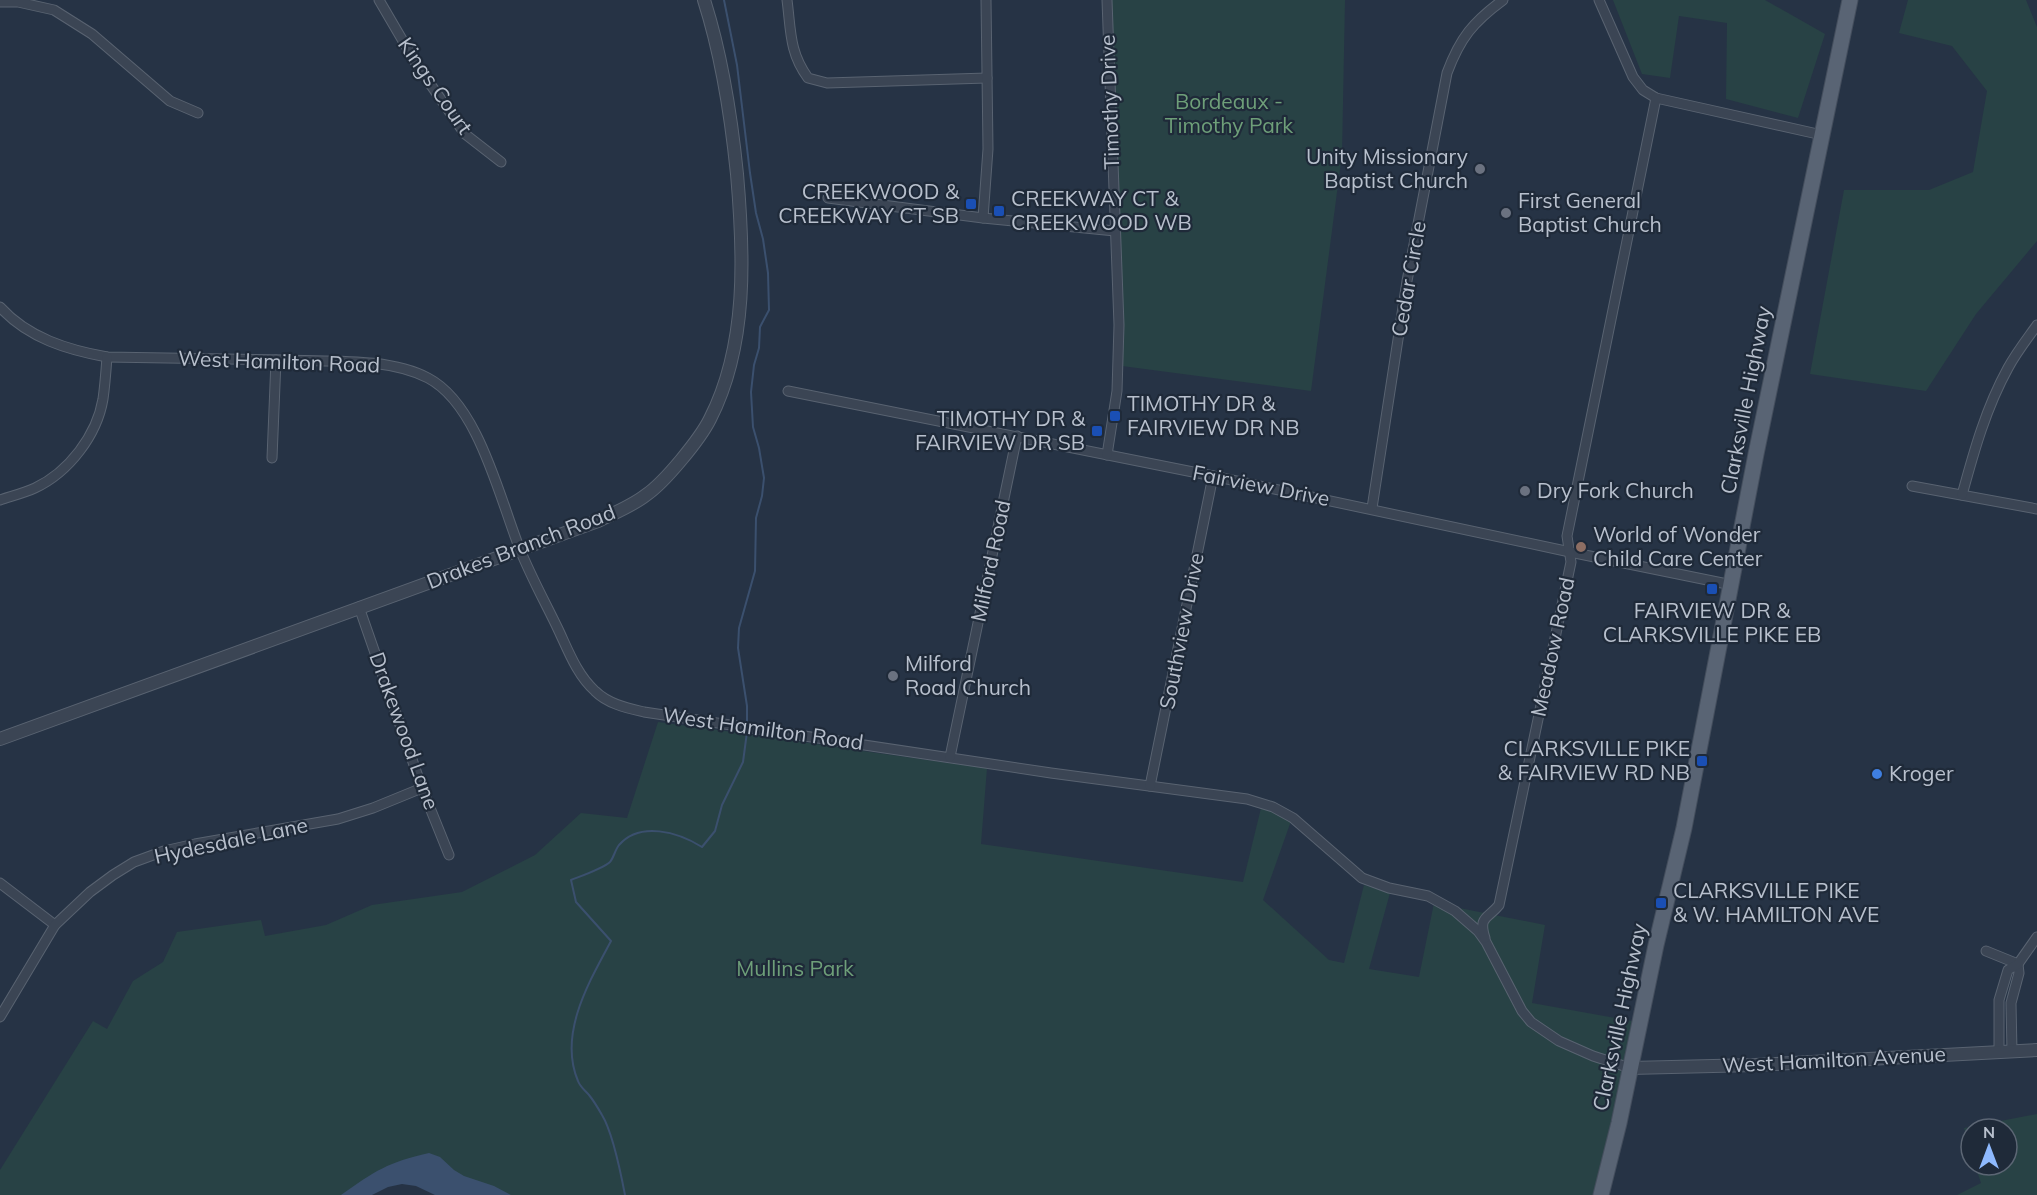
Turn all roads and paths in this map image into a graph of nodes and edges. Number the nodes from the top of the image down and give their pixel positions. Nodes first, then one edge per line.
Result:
1 (379, 0) edge
2 (704, 0) edge
3 (787, 0) edge
4 (986, 0) edge
5 (1107, 0) edge
6 (1503, 0) edge
7 (1599, 0) edge
8 (1850, 0) edge
9 (0, 2) edge
10 (987, 78) junction
11 (1656, 98) junction
12 (198, 113) dead end
13 (1822, 135) junction
14 (501, 162) dead end
15 (828, 198) dead end
16 (983, 218) junction
17 (1115, 231) junction
18 (0, 308) edge
19 (2037, 325) edge
20 (107, 357) junction
21 (276, 360) junction
22 (788, 391) dead end
23 (1017, 436) junction
24 (1107, 455) junction
25 (272, 458) dead end
26 (1213, 476) junction
27 (1912, 486) dead end
28 (1962, 495) junction
29 (0, 500) edge
30 (1372, 508) junction
31 (2037, 508) edge
32 (520, 549) junction
33 (1570, 552) junction
34 (1732, 585) junction
35 (359, 607) junction
36 (0, 739) edge
37 (950, 757) junction
38 (1150, 786) junction
39 (422, 788) junction
40 (449, 855) dead end
41 (0, 883) edge
42 (55, 925) junction
43 (2037, 937) edge
44 (1486, 942) junction
45 (1986, 951) dead end
46 (2018, 964) junction
47 (1998, 1013) junction
48 (2010, 1013) junction
49 (0, 1017) edge
50 (2037, 1050) edge
51 (2012, 1051) junction
52 (1999, 1052) junction
53 (1630, 1068) junction
54 (1601, 1195) edge

1 - 14 street, Kings Court
2 - 32 street, Drakes Branch Road
3 - 10 street
4 - 10 street
5 - 17 street, Timothy Drive
6 - 30 street, Cedar Circle
7 - 11 street
8 - 13 main road, Clarksville Highway
9 - 12 street
10 - 16 street
11 - 13 street
11 - 33 street, Meadow Road
13 - 34 main road, Clarksville Highway
15 - 16 street
16 - 17 street
17 - 24 street, Timothy Drive
18 - 20 street, West Hamilton Road
19 - 28 street
20 - 21 street, West Hamilton Road
20 - 29 street
21 - 25 street
21 - 32 street, West Hamilton Road
22 - 23 street, Fairview Drive
23 - 24 street, Fairview Drive
23 - 37 street, Milford Road
24 - 26 street, Fairview Drive
26 - 30 street, Fairview Drive
26 - 38 street, Southview Drive
27 - 28 street
28 - 31 street
30 - 33 street, Fairview Drive
32 - 35 street, Drakes Branch Road
32 - 37 street, West Hamilton Road
33 - 34 street, Fairview Drive
33 - 44 street, Meadow Road
34 - 53 main road, Clarksville Highway
35 - 36 street, Drakes Branch Road
35 - 39 street, Drakewood Lane
37 - 38 street, West Hamilton Road
38 - 44 street, West Hamilton Road
39 - 40 street, Drakewood Lane
39 - 42 street, Hydesdale Lane
41 - 42 street
42 - 49 street, Hydesdale Lane
43 - 46 street
44 - 53 street, West Hamilton Road
45 - 46 street
46 - 47 street
46 - 48 street
47 - 48 street
47 - 52 street
48 - 51 street
50 - 51 street, West Hamilton Avenue
51 - 52 street, West Hamilton Avenue
52 - 53 street, West Hamilton Avenue
53 - 54 main road, Clarksville Highway

